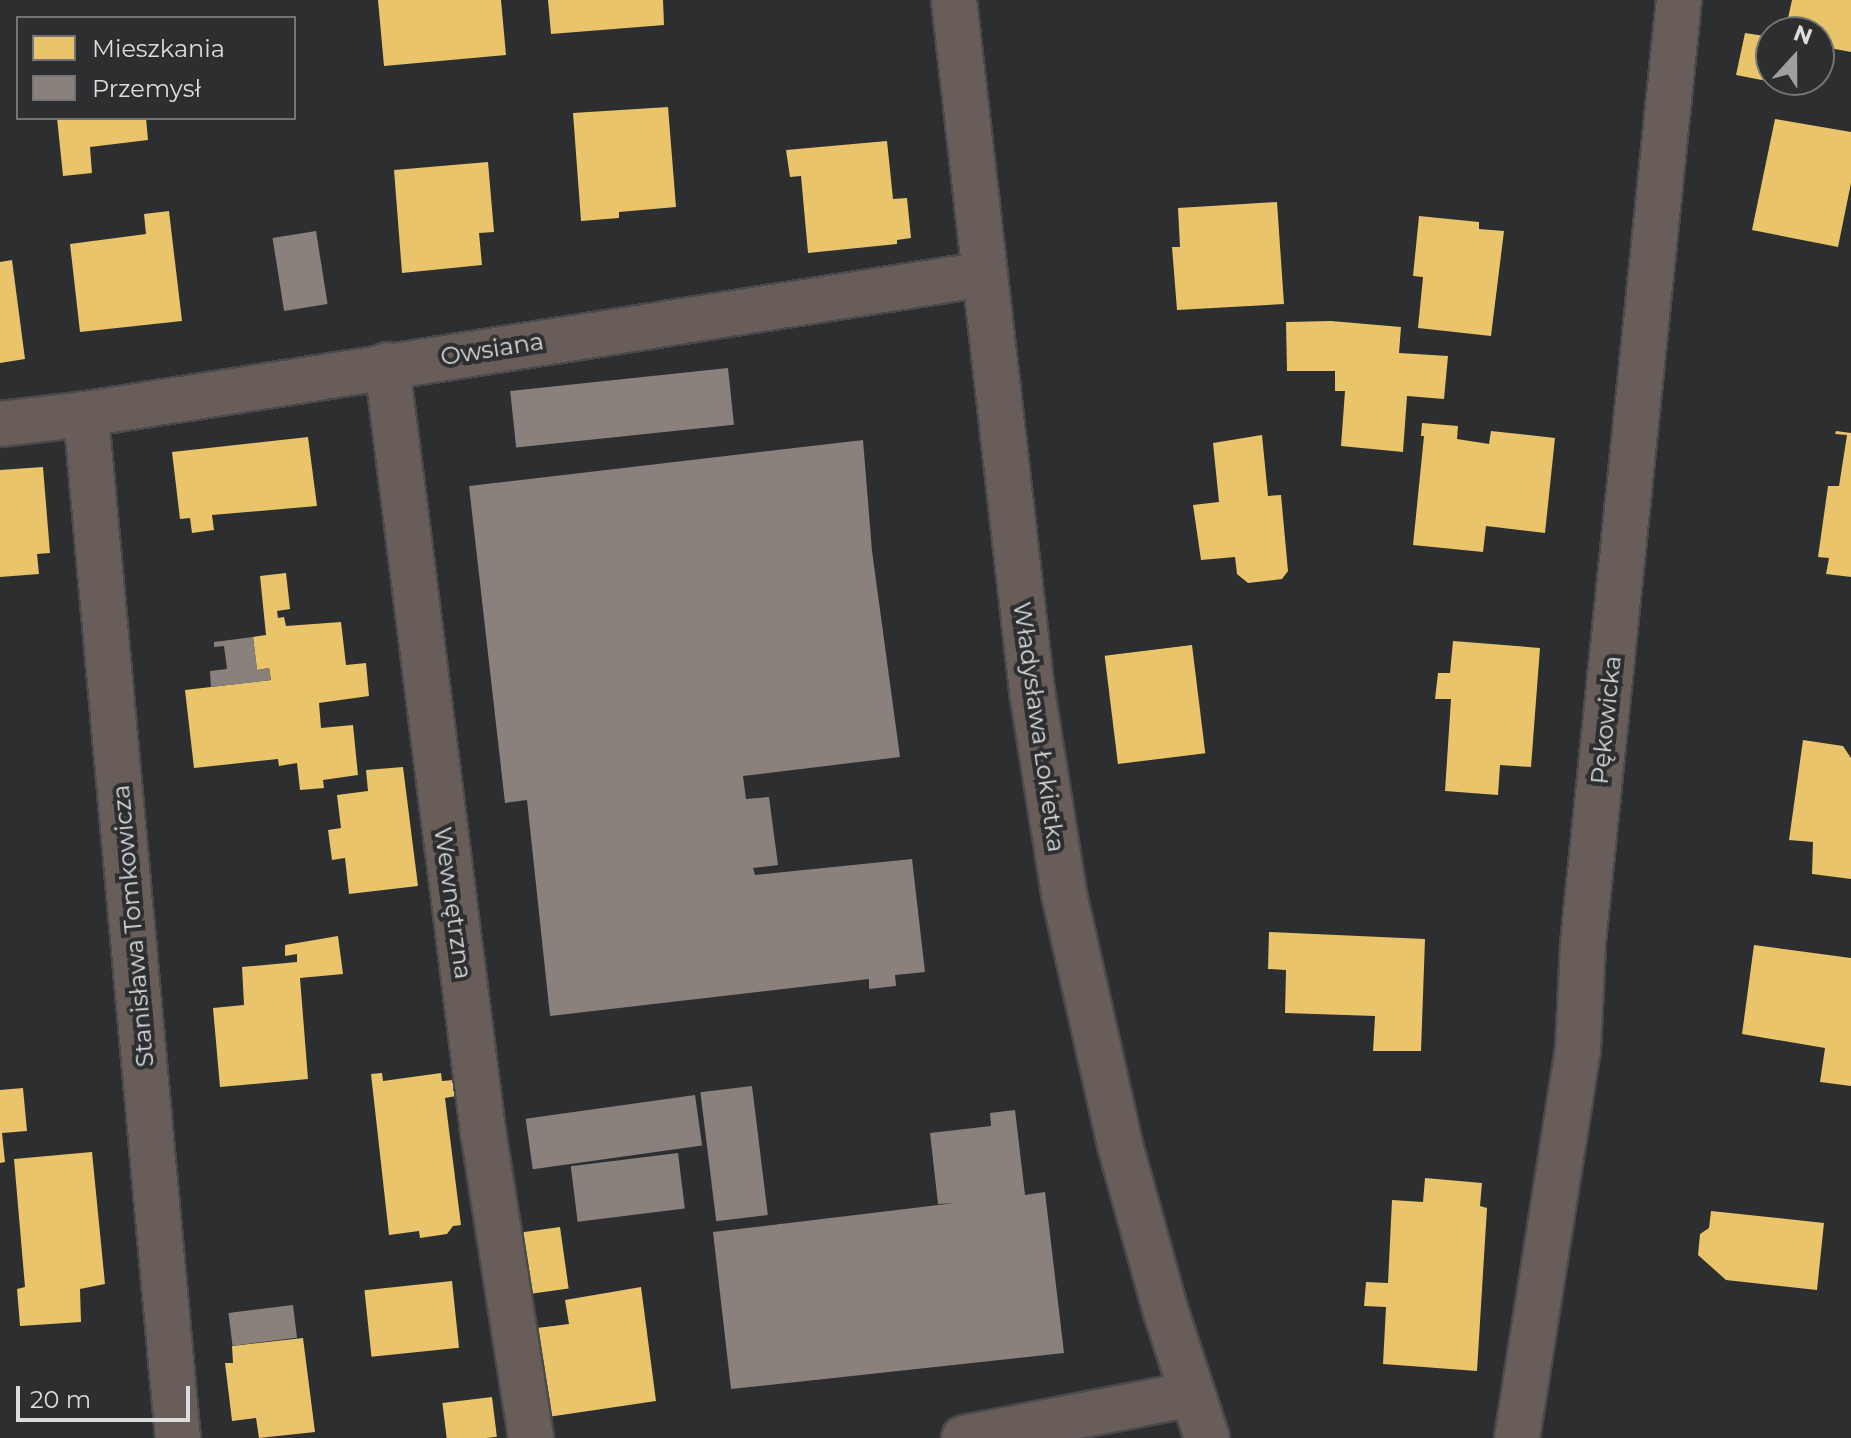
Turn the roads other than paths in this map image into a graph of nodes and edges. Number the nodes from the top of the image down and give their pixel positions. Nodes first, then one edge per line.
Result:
1 (954, 0) edge
2 (1679, 0) edge
3 (985, 274) junction
4 (387, 365) junction
5 (86, 414) junction
6 (0, 424) edge
7 (1192, 1394) junction
8 (178, 1438) edge
9 (531, 1438) edge
10 (964, 1438) edge
11 (1207, 1438) edge
12 (1517, 1438) edge

1 - 3 street, Władysława Łokietka
2 - 12 street, Pękowicka
3 - 4 street, Owsiana
3 - 7 street, Władysława Łokietka
4 - 5 street, Owsiana
4 - 9 street, Wewnętrzna
5 - 6 street, Owsiana
5 - 8 street, Stanisława Tomkowicza
7 - 10 street
7 - 11 street, Władysława Łokietka

